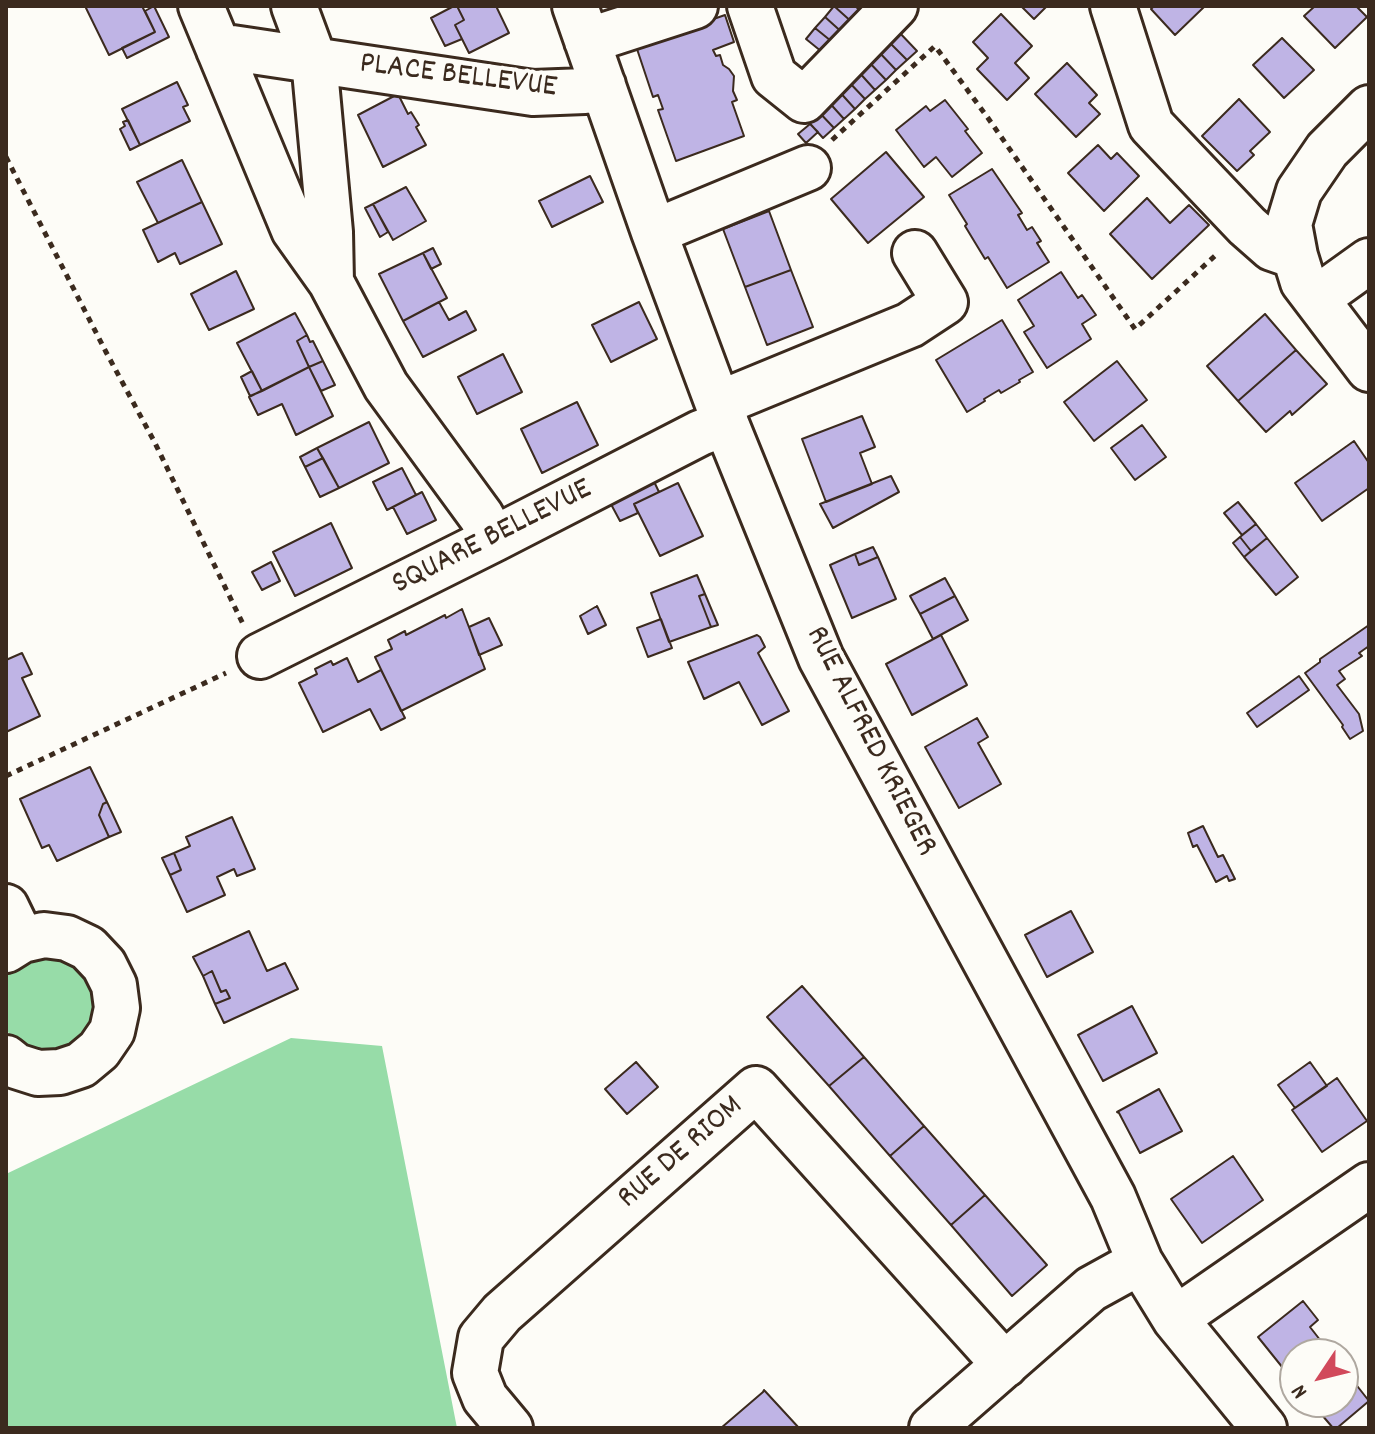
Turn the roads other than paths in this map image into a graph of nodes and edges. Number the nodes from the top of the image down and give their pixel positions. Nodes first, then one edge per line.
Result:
1 (201, 6) edge
2 (294, 6) edge
3 (750, 6) edge
4 (895, 6) edge
5 (1113, 6) edge
6 (672, 10) edge
7 (581, 24) edge
8 (219, 50) junction
9 (314, 60) junction
10 (603, 85) junction
11 (1364, 124) edge
12 (808, 168) road end
13 (654, 232) junction
14 (915, 253) dead end
15 (1295, 256) junction
16 (1369, 261) edge
17 (331, 282) junction
18 (1316, 299) junction
19 (1369, 369) edge
20 (722, 413) junction
21 (494, 539) junction
22 (260, 656) road end
23 (11, 932) edge
24 (6, 1058) edge
25 (1369, 1185) edge
26 (1140, 1262) junction
27 (1175, 1319) junction
28 (1005, 1365) junction
29 (510, 1428) edge
30 (932, 1428) edge
31 (1264, 1428) edge

1 - 8 street, PLACE BELLEVUE
2 - 9 street, PLACE BELLEVUE
3 - 4 street
5 - 15 street
6 - 7 street
7 - 10 street, RUE ALFRED KRIEGER
8 - 9 street, PLACE BELLEVUE
8 - 17 street, PLACE BELLEVUE
9 - 10 street, PLACE BELLEVUE
9 - 17 street, PLACE BELLEVUE
10 - 13 street, RUE ALFRED KRIEGER
11 - 15 street
12 - 13 street
13 - 20 street, RUE ALFRED KRIEGER
14 - 20 street, SQUARE BELLEVUE
15 - 18 street
16 - 18 street
17 - 21 street, PLACE BELLEVUE
18 - 19 street
20 - 21 street, SQUARE BELLEVUE
20 - 26 street, RUE ALFRED KRIEGER
21 - 22 street, SQUARE BELLEVUE
23 - 24 street
25 - 27 street
26 - 27 street, RUE ALFRED KRIEGER
26 - 28 street
27 - 31 street, RUE ALFRED KRIEGER
28 - 29 street, RUE DE RIOM
28 - 30 street

